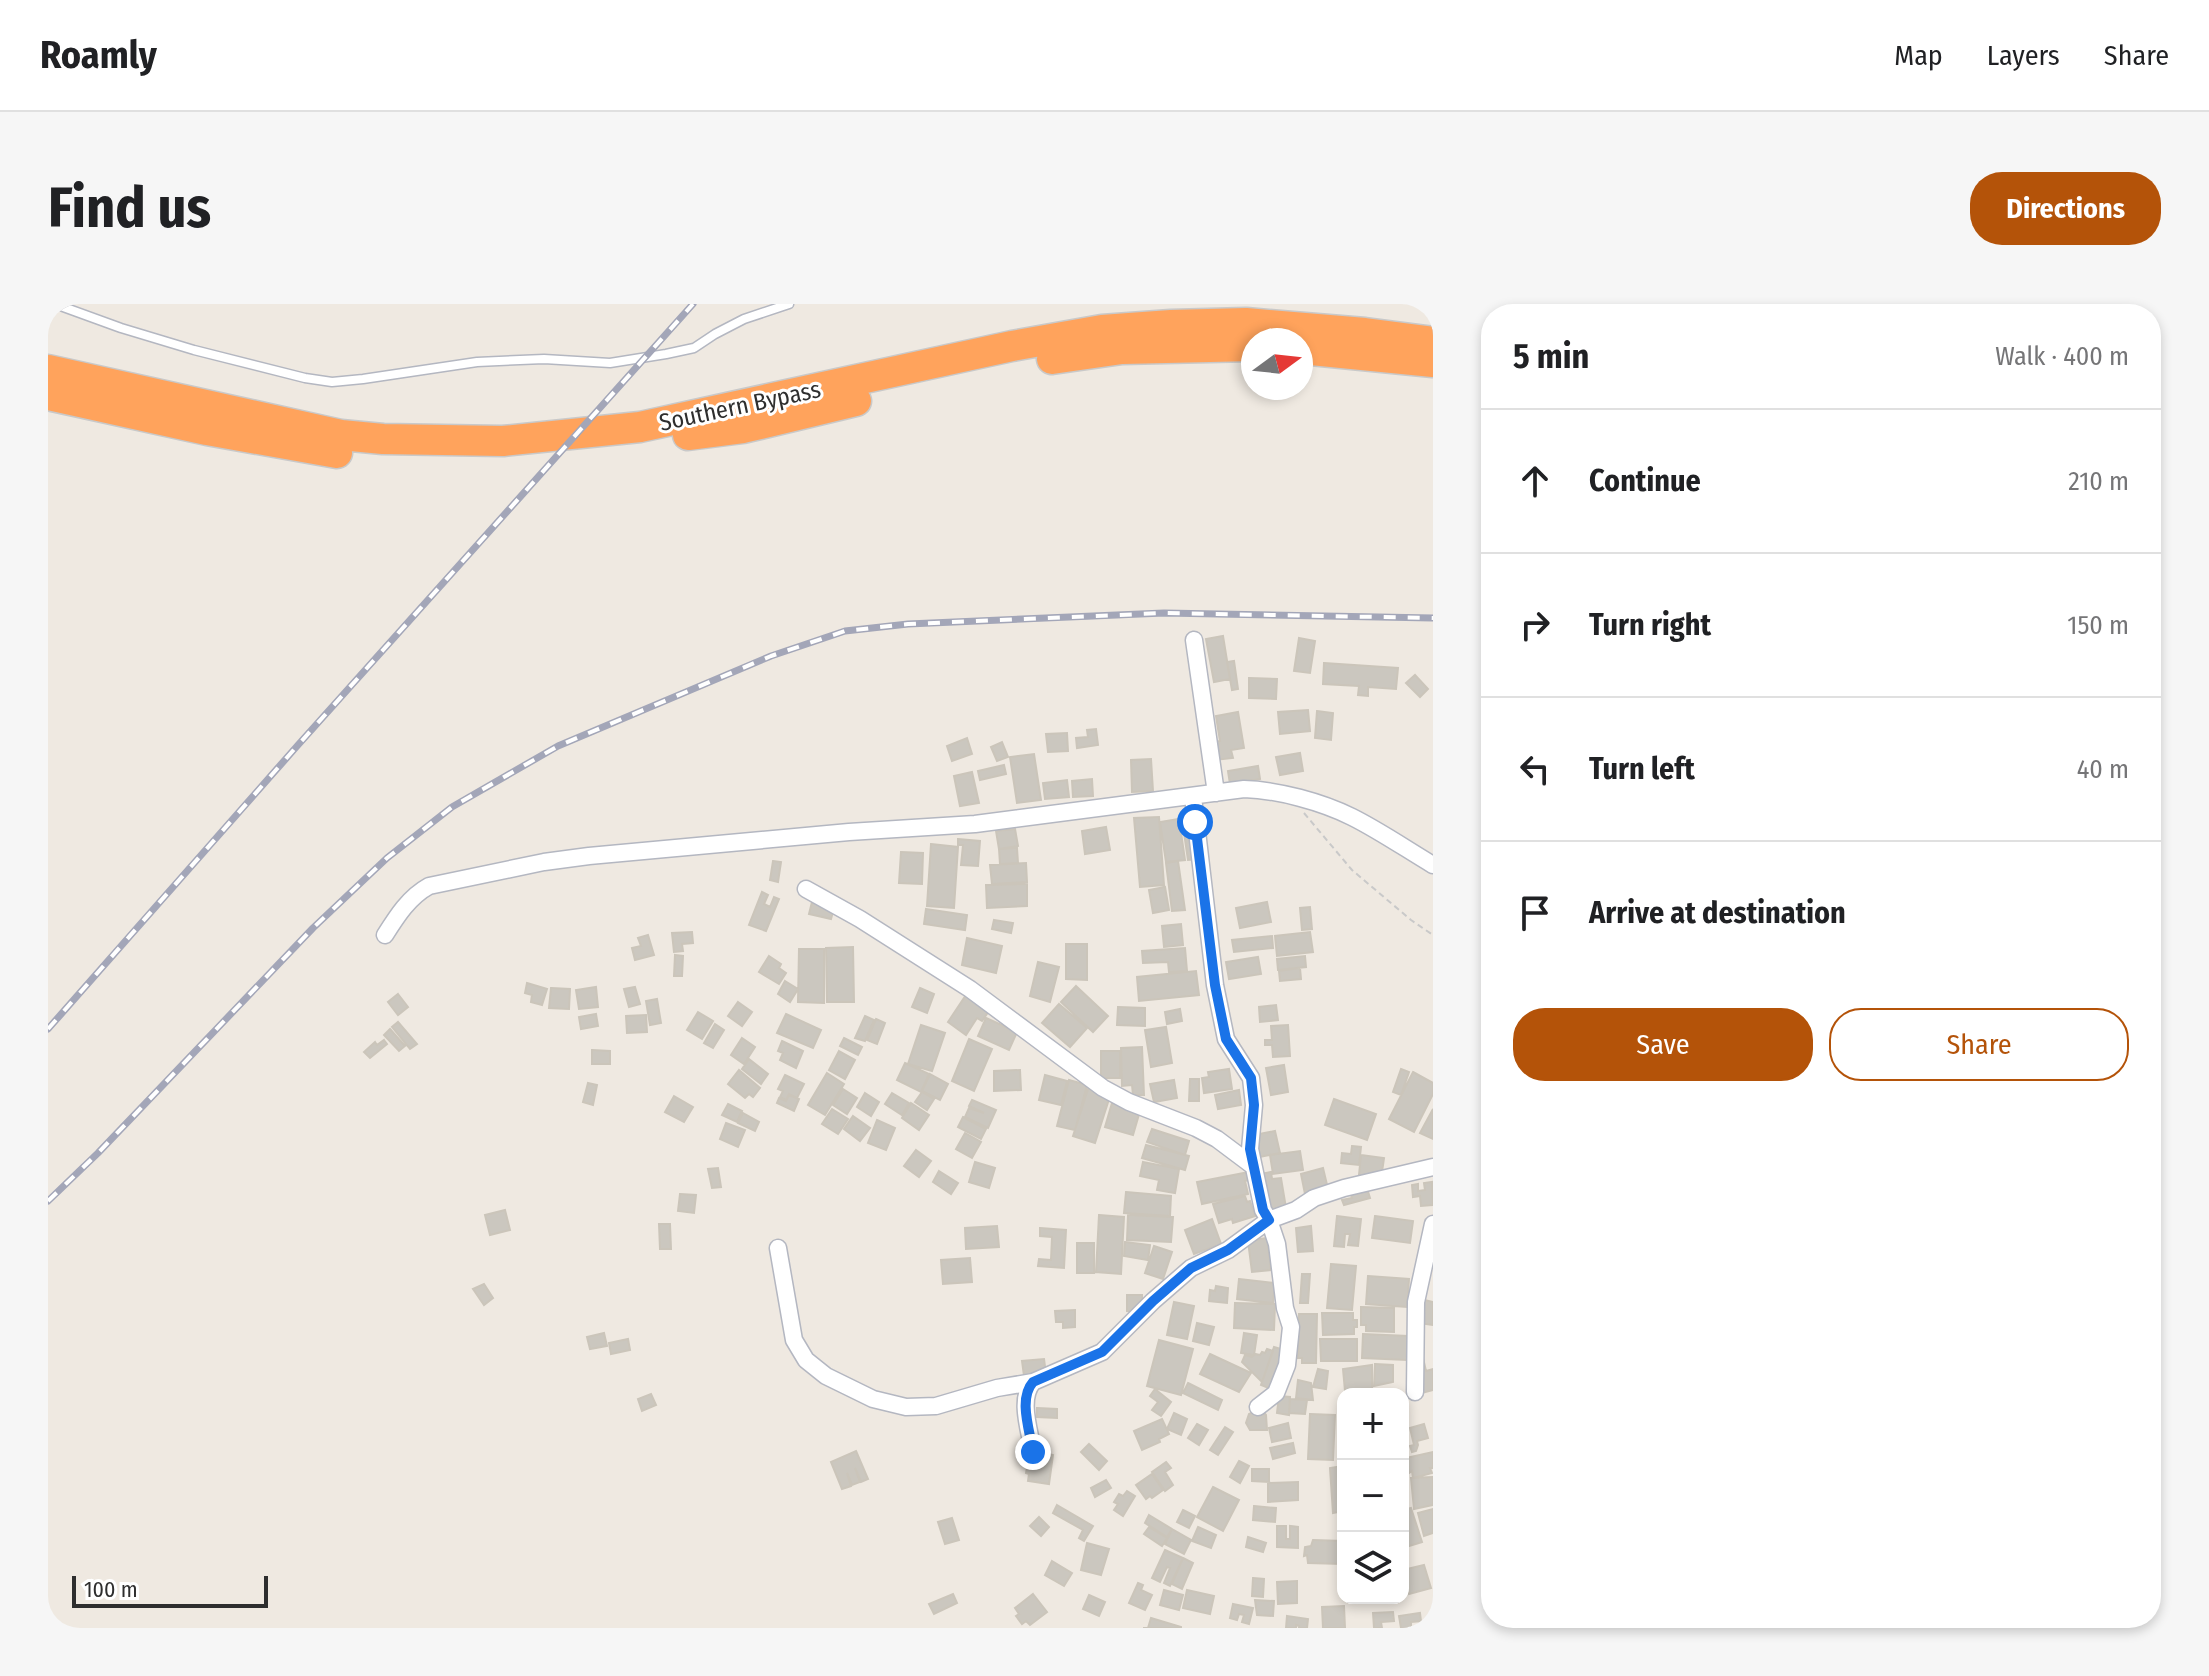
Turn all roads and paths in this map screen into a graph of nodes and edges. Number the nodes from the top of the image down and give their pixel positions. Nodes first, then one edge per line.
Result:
1 (55, 304) edge
2 (789, 304) edge
3 (1433, 342) edge
4 (1241, 346) edge
5 (1313, 350) edge
6 (1433, 362) edge
7 (48, 370) edge
8 (48, 395) edge
9 (1194, 640) dead end
10 (1216, 793) junction
11 (1193, 797) junction
12 (1305, 800) junction
13 (1433, 865) edge
14 (806, 889) dead end
15 (385, 935) dead end
16 (1433, 935) edge
17 (1253, 1166) junction
18 (1433, 1167) edge
19 (1269, 1220) junction
20 (1433, 1224) edge
21 (778, 1248) dead end
22 (1033, 1382) junction
23 (1415, 1392) dead end
24 (1258, 1407) dead end
25 (1033, 1452) dead end

1 - 2 lane
3 - 7 highway, Southern Bypass
4 - 8 highway, Southern Bypass
5 - 6 highway
9 - 10 street
10 - 11 street
10 - 12 street
11 - 15 street
11 - 17 street
12 - 13 street
12 - 16 path
14 - 17 street
17 - 19 street
18 - 19 street
19 - 22 street
19 - 24 street
20 - 23 street
21 - 22 street
22 - 25 street

